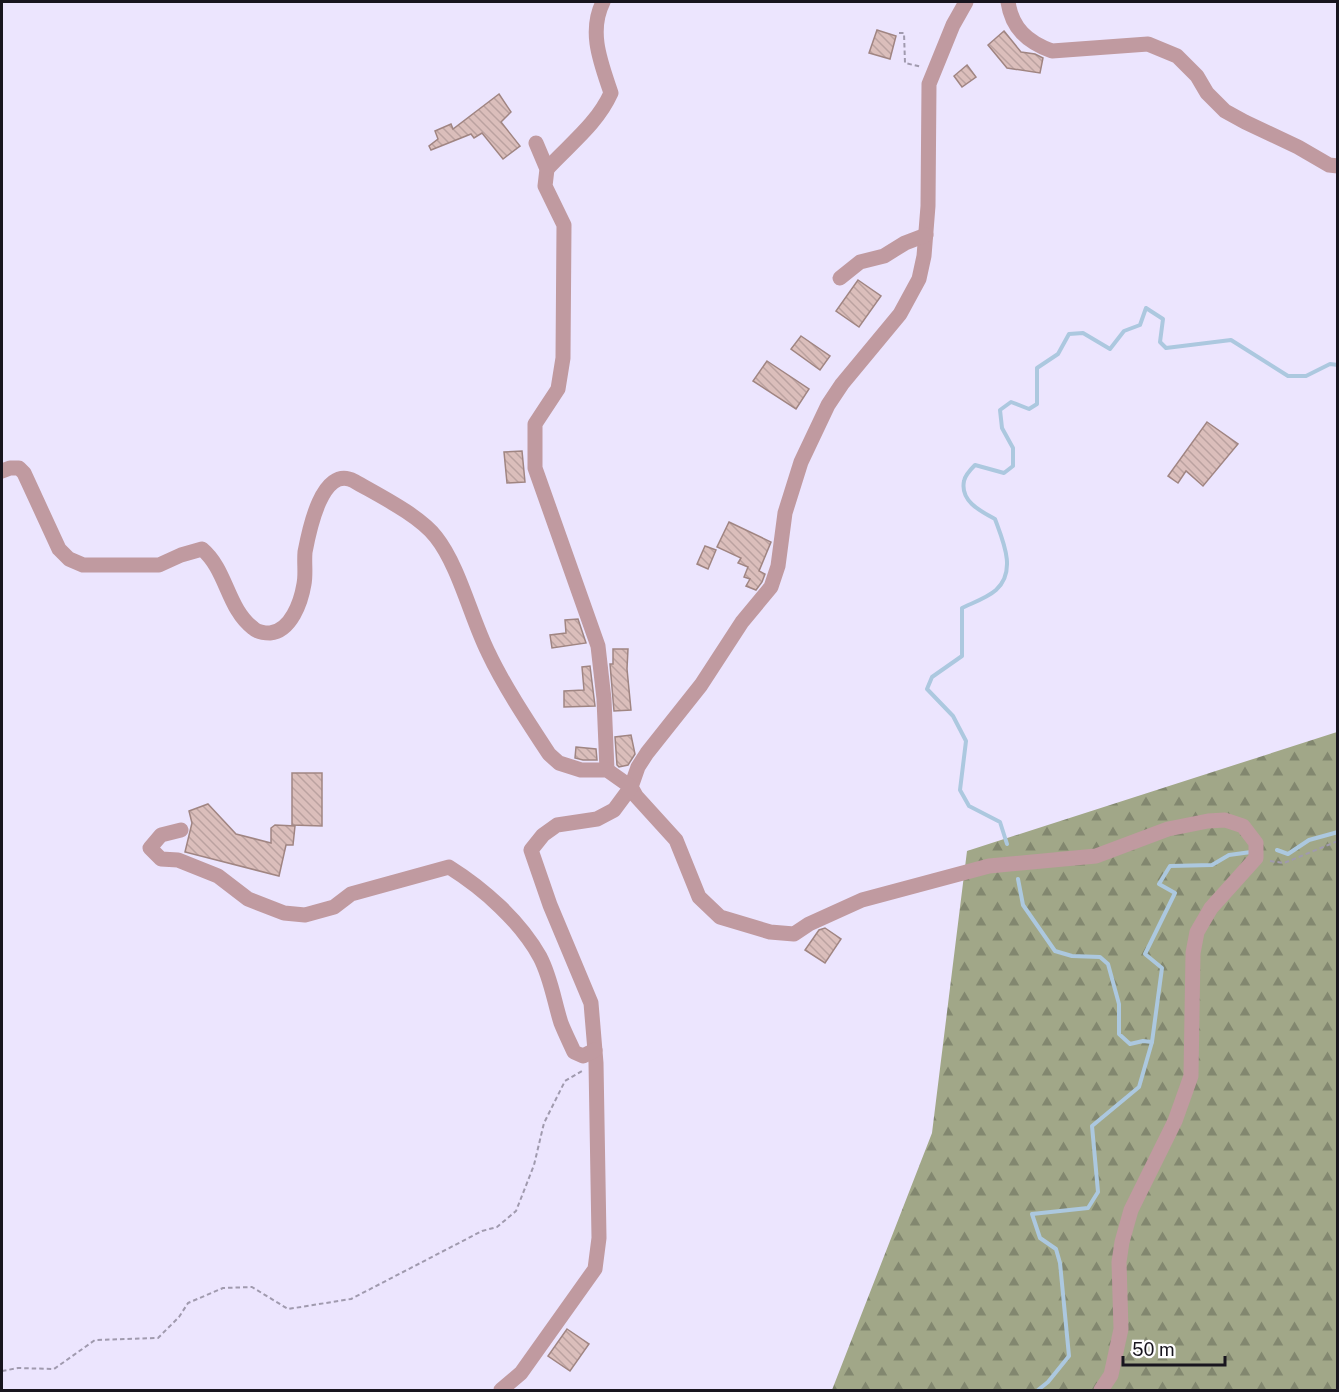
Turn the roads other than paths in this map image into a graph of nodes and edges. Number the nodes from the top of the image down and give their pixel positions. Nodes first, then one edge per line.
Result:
1 (603, 2) edge
2 (966, 2) edge
3 (1008, 2) edge
4 (536, 143) dead end
5 (1338, 166) edge
6 (547, 169) junction
7 (926, 235) junction
8 (840, 278) dead end
9 (2, 471) edge
10 (608, 770) junction
11 (631, 787) junction
12 (181, 830) dead end
13 (595, 1057) junction
14 (501, 1390) edge
15 (1101, 1390) edge

1 - 6 street
2 - 7 street
3 - 5 street
4 - 6 street
6 - 10 street
7 - 8 street
7 - 11 street
9 - 10 street
10 - 11 street
11 - 13 street
11 - 15 street
12 - 13 street
13 - 14 street

